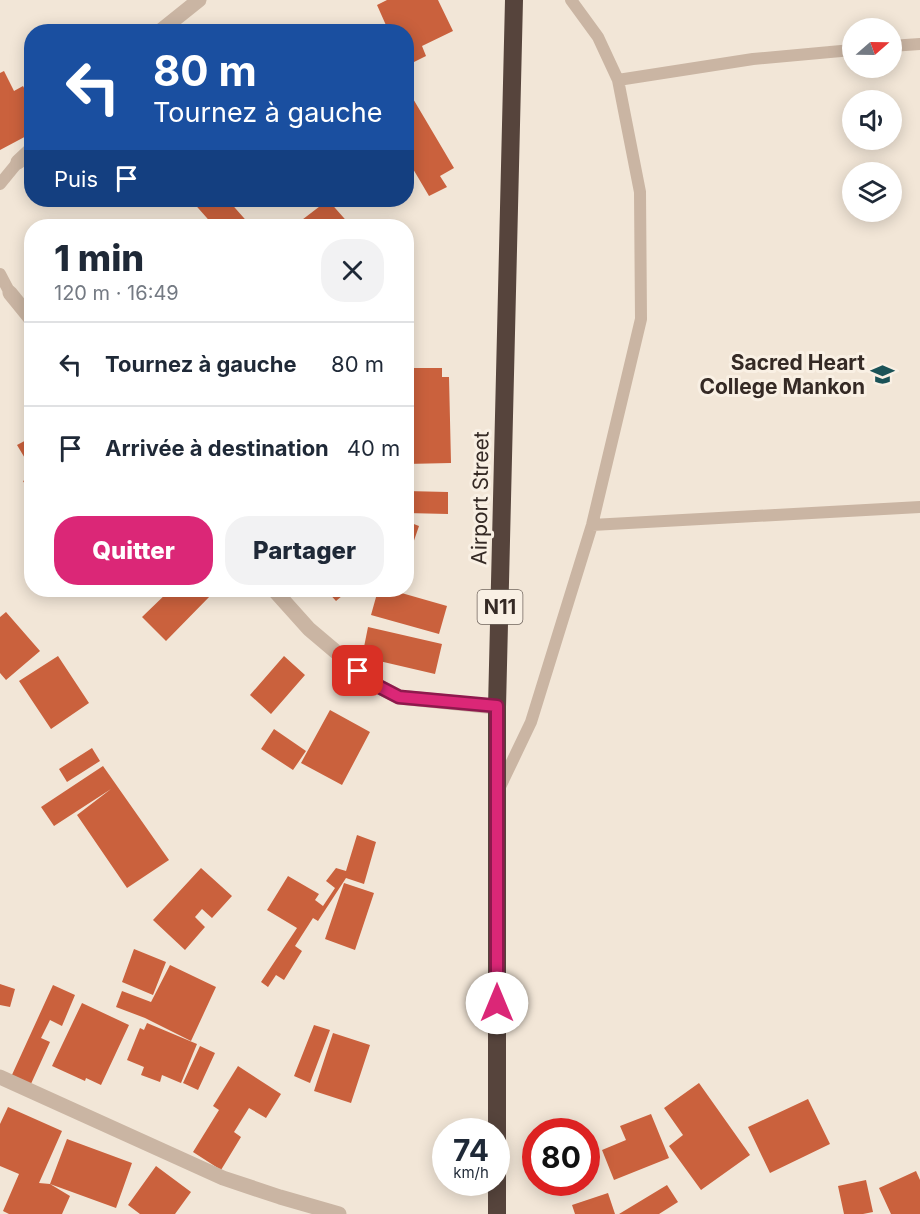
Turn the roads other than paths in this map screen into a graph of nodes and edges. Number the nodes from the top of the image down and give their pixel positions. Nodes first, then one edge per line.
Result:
1 (199, 0) edge
2 (514, 0) edge
3 (571, 0) edge
4 (169, 24) edge
5 (920, 44) edge
6 (902, 45) edge
7 (842, 51) edge
8 (618, 80) junction
9 (24, 156) edge
10 (18, 162) joint
11 (0, 184) edge
12 (0, 274) edge
13 (10, 293) joint
14 (24, 310) edge
15 (920, 507) edge
16 (592, 525) junction
17 (280, 597) edge
18 (497, 706) junction
19 (497, 792) junction
20 (0, 1077) edge
21 (339, 1214) edge
22 (497, 1214) edge

1 - 4 street
2 - 18 highway, Airport Street / N11
3 - 8 lane
5 - 6 lane
7 - 8 lane
8 - 16 lane
9 - 10 street
10 - 11 lane
12 - 13 lane
13 - 14 street
15 - 16 lane
16 - 19 lane
17 - 18 street
18 - 19 highway, Airport Street / N11
19 - 22 highway, Airport Street / N11
20 - 21 street

